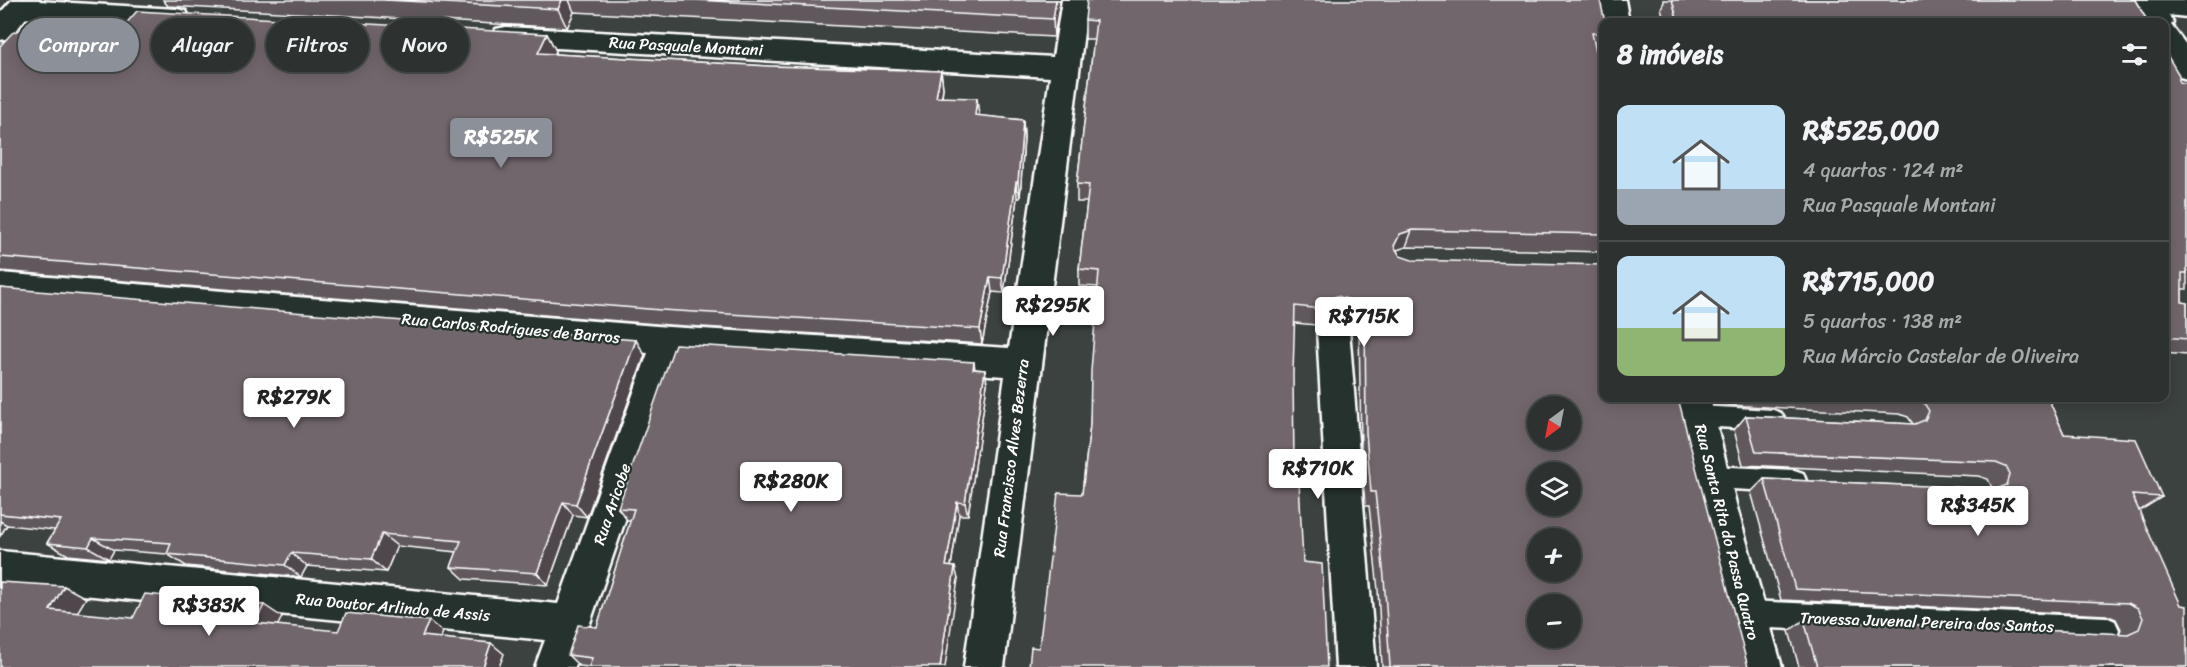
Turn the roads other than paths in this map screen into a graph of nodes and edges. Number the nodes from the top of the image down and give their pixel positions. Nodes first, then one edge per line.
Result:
1 (1075, 0) edge
2 (1612, 0) edge
3 (23, 4) edge
4 (2187, 8) edge
5 (2151, 10) edge
6 (186, 18) edge
7 (1615, 18) edge
8 (0, 31) edge
9 (483, 35) edge
10 (2169, 40) edge
11 (1066, 68) junction
12 (2187, 69) edge
13 (2169, 87) edge
14 (2187, 88) edge
15 (0, 286) edge
16 (1333, 329) dead end
17 (669, 342) junction
18 (1024, 363) junction
19 (1695, 407) edge
20 (1792, 421) edge
21 (1711, 477) junction
22 (1817, 482) edge
23 (0, 569) edge
24 (1748, 614) junction
25 (570, 624) junction
26 (2106, 630) dead end
27 (555, 667) edge
28 (984, 667) edge
29 (1356, 667) edge
30 (1762, 667) edge

1 - 11 street, Rua Francisco Alves Bezerra
2 - 7 street
3 - 6 street
3 - 8 street
4 - 5 street
9 - 11 street, Rua Pasquale Montani
10 - 12 street
11 - 18 street, Rua Francisco Alves Bezerra
13 - 14 street
15 - 17 street, Rua Carlos Rodrigues de Barros
16 - 29 street
17 - 18 street, Rua Carlos Rodrigues de Barros
17 - 25 street, Rua Aricobe
18 - 28 street, Rua Francisco Alves Bezerra
19 - 20 lane
19 - 21 street, Rua Santa Rita do Passa Quatro
21 - 22 lane
21 - 24 street, Rua Santa Rita do Passa Quatro
23 - 25 street, Rua Doutor Arlindo de Assis
24 - 26 lane, Travessa Juvenal Pereira dos Santos
24 - 30 street, Rua Santa Rita do Passa Quatro
25 - 27 street, Rua Aricobe

